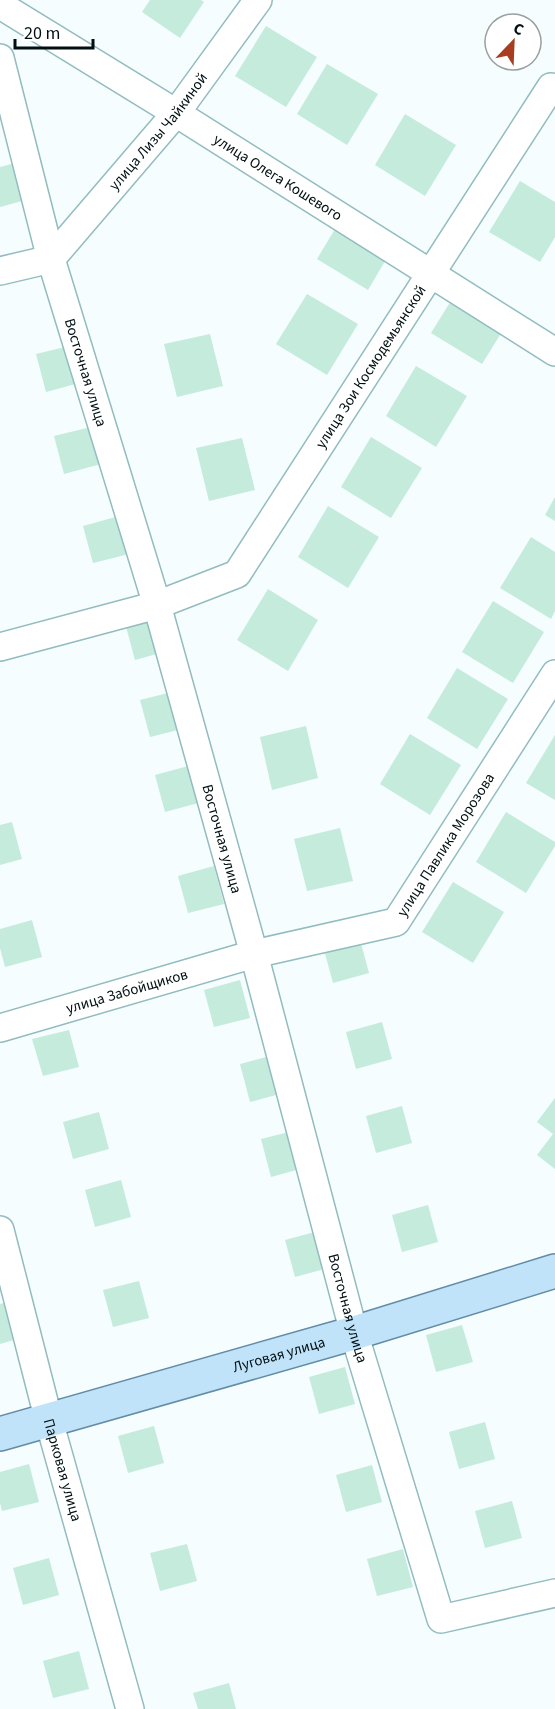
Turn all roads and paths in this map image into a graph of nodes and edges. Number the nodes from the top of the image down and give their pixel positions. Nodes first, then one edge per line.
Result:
1 (258, 0) edge
2 (0, 5) edge
3 (0, 58) edge
4 (551, 87) dead end
5 (176, 113) junction
6 (51, 259) junction
7 (0, 271) edge
8 (430, 275) junction
9 (555, 352) edge
10 (157, 605) junction
11 (0, 647) edge
12 (555, 674) edge
13 (254, 954) junction
14 (0, 1028) edge
15 (0, 1230) edge
16 (555, 1271) edge
17 (354, 1333) junction
18 (50, 1421) junction
19 (0, 1434) edge
20 (555, 1593) edge
21 (130, 1709) edge

1 - 5 street, улица Лизы Чайкиной
2 - 5 street, улица Олега Кошевого
3 - 6 street, Восточная улица
4 - 8 street, улица Зои Космодемьянской
5 - 6 street, улица Лизы Чайкиной
5 - 8 street, улица Олега Кошевого
6 - 7 street
6 - 10 street, Восточная улица
8 - 9 street, улица Олега Кошевого
8 - 10 street, улица Зои Космодемьянской
10 - 11 street, улица Зои Космодемьянской
10 - 13 street, Восточная улица
12 - 13 street, улица Павлика Морозова
13 - 14 street, улица Забойщиков
13 - 17 street, Восточная улица
15 - 18 street, Парковая улица
16 - 17 main road, Луговая улица
17 - 18 main road, Луговая улица
17 - 20 street, Восточная улица
18 - 19 main road, Луговая улица
18 - 21 street, Парковая улица

